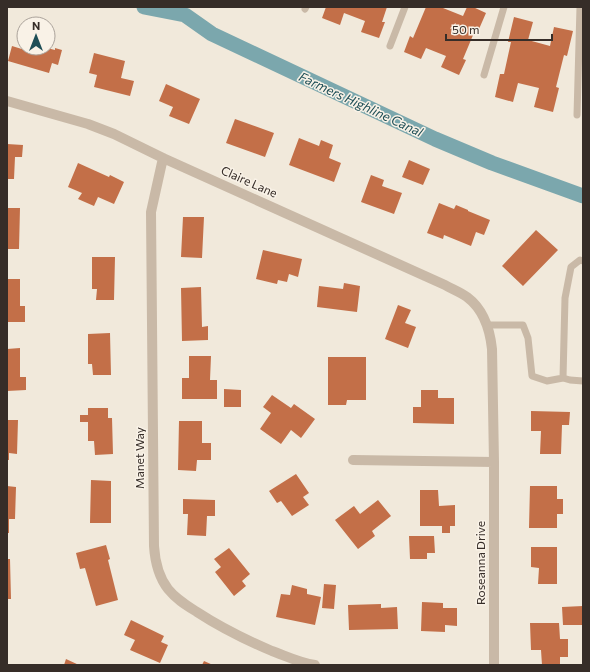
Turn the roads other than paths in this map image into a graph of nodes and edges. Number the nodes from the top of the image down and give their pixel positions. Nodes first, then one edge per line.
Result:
1 (405, 7) edge
2 (504, 7) edge
3 (580, 7) edge
4 (390, 46) dead end
5 (484, 75) dead end
6 (7, 101) edge
7 (577, 115) dead end
8 (163, 158) junction
9 (583, 261) edge
10 (474, 303) joint
11 (487, 326) junction
12 (563, 378) junction
13 (583, 381) edge
14 (353, 460) dead end
15 (494, 462) junction
16 (316, 665) edge
17 (494, 665) edge

1 - 4 lane
2 - 5 lane
3 - 7 lane
6 - 8 street, Claire Lane
8 - 10 street, Claire Lane
8 - 16 street, Manet Way
9 - 12 lane
10 - 11 street, Roseanna Drive
11 - 12 lane
11 - 15 street, Roseanna Drive
12 - 13 lane
14 - 15 street
15 - 17 street, Roseanna Drive

